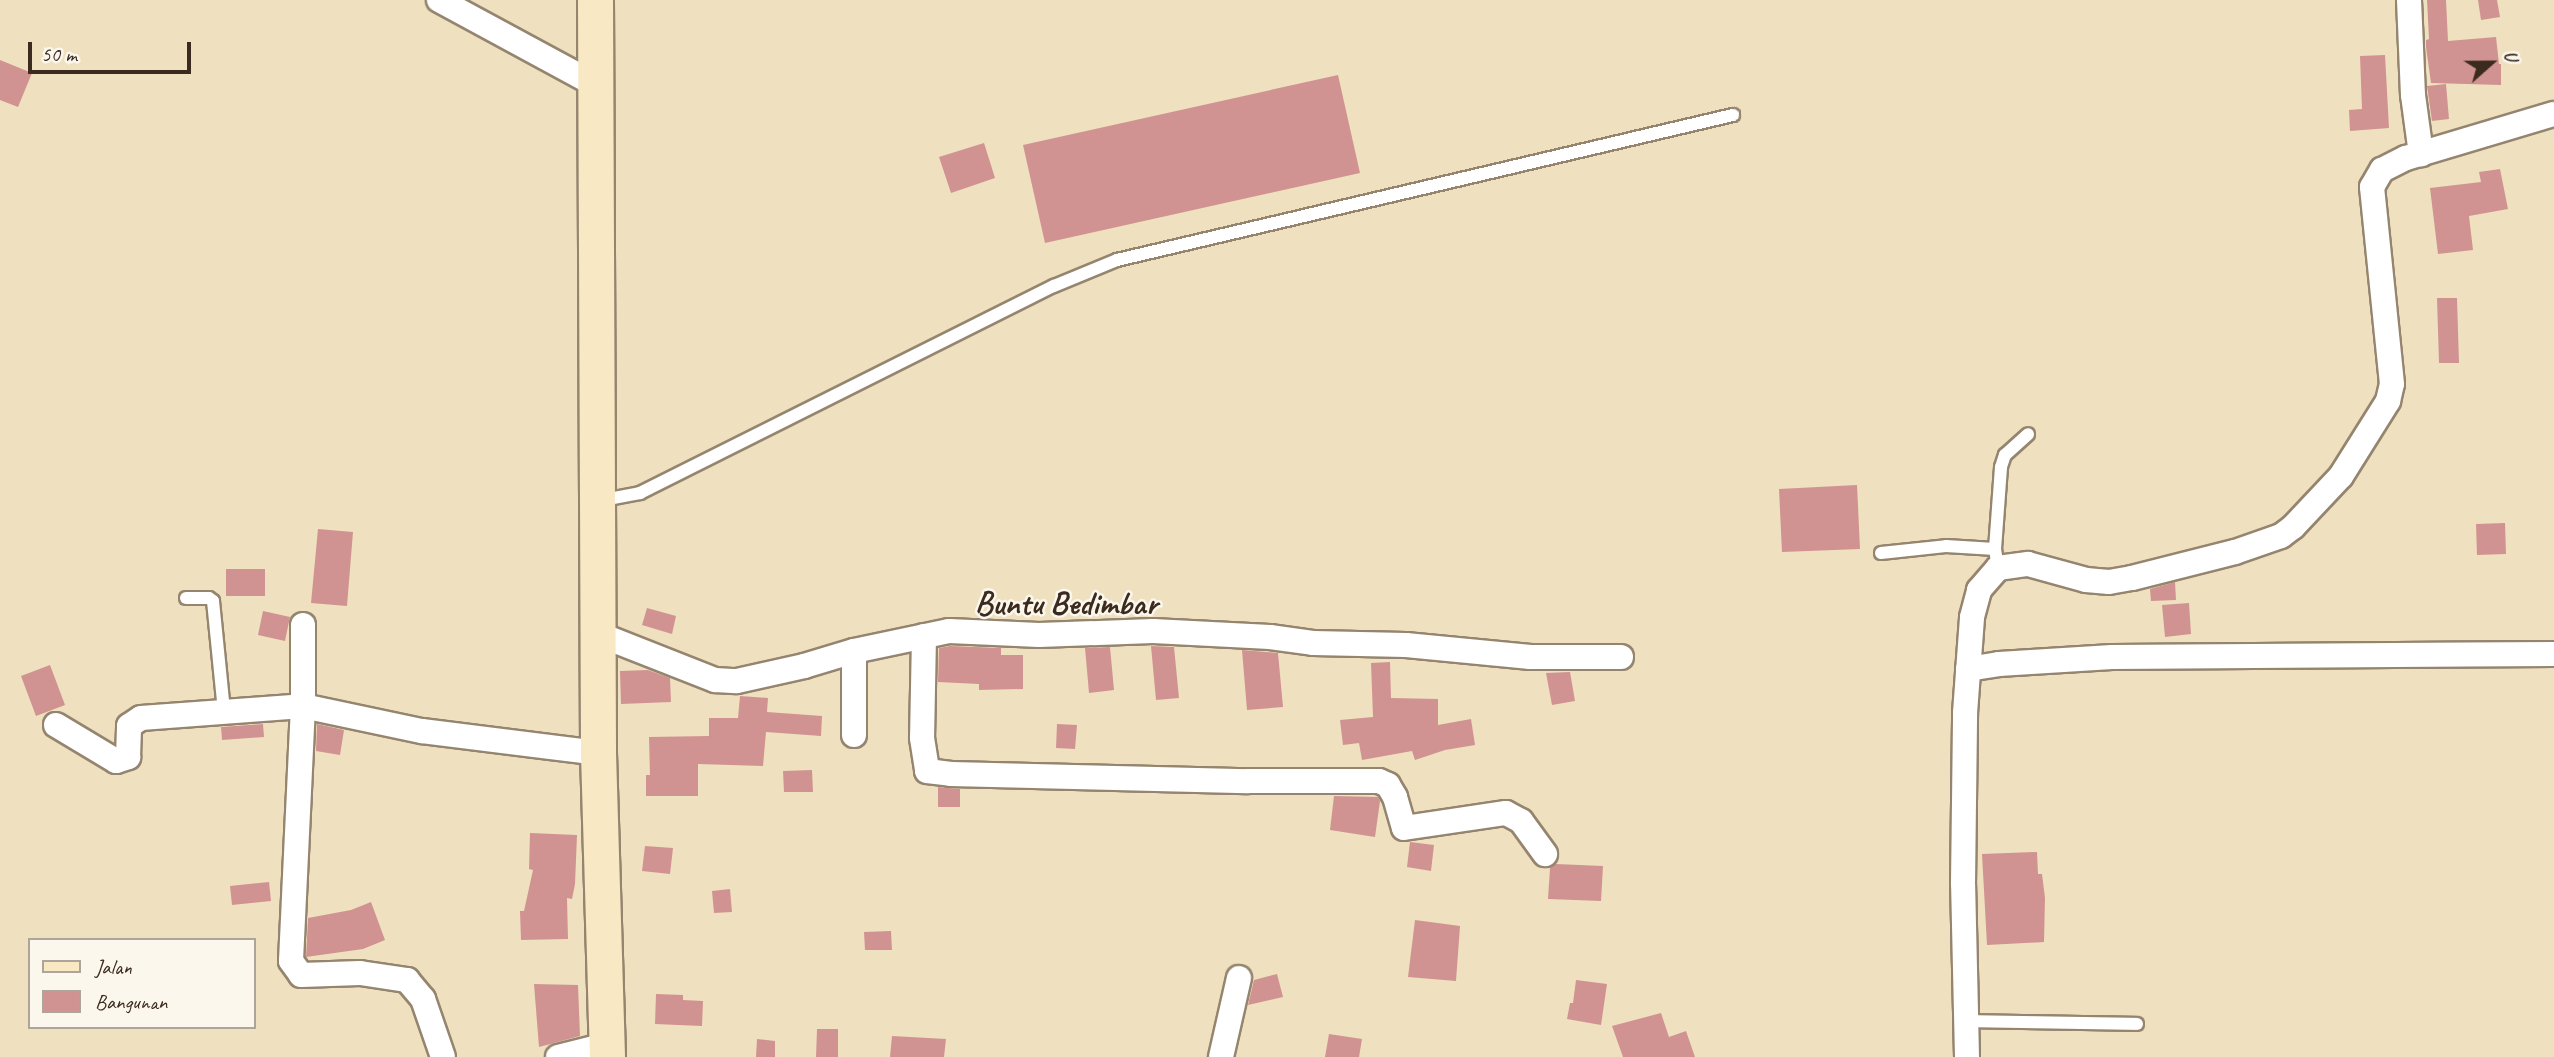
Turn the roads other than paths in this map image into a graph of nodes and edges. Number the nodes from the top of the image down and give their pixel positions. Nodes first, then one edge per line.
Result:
1 (439, 0) edge
2 (595, 0) edge
3 (2409, 0) edge
4 (596, 69) junction
5 (2554, 114) edge
6 (1733, 115) dead end
7 (2421, 153) junction
8 (2028, 434) dead end
9 (598, 501) junction
10 (1881, 553) dead end
11 (1997, 559) junction
12 (186, 598) dead end
13 (303, 625) dead end
14 (598, 634) junction
15 (924, 636) junction
16 (854, 651) junction
17 (2554, 654) edge
18 (1621, 657) dead end
19 (1968, 669) junction
20 (303, 706) junction
21 (224, 712) junction
22 (56, 725) dead end
23 (854, 735) dead end
24 (598, 753) junction
25 (1545, 854) dead end
26 (1239, 978) dead end
27 (1968, 1021) junction
28 (2137, 1024) dead end
29 (606, 1051) edge
30 (443, 1057) edge
31 (558, 1057) edge
32 (1221, 1057) edge
33 (1967, 1057) edge

1 - 4 street
2 - 4 street
3 - 7 street
4 - 9 street
5 - 7 street
6 - 9 lane
7 - 11 street
8 - 11 lane
9 - 14 street
10 - 11 lane
11 - 19 street
12 - 21 lane
13 - 20 street
14 - 16 street
14 - 24 street
15 - 16 street
15 - 18 street
15 - 25 street
16 - 23 street
17 - 19 street
19 - 27 street
20 - 21 street
20 - 24 street
20 - 30 street
21 - 22 street
24 - 29 street
26 - 32 street
27 - 28 lane
27 - 33 street
29 - 31 street

